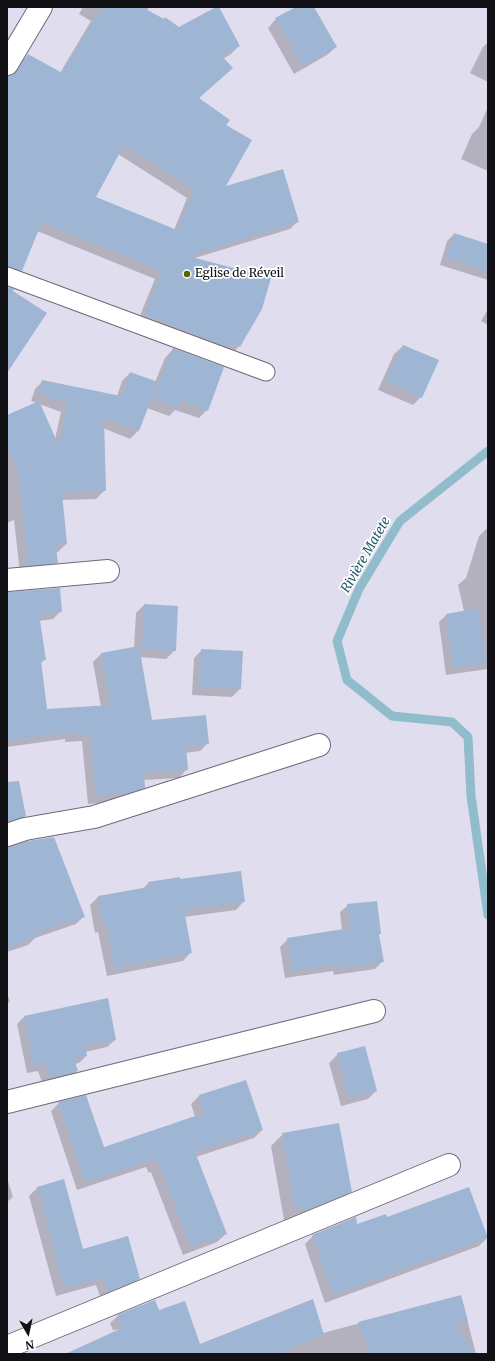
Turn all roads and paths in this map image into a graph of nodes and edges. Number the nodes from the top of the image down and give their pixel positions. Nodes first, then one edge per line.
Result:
1 (41, 7) edge
2 (7, 64) edge
3 (7, 276) edge
4 (266, 372) dead end
5 (108, 571) dead end
6 (7, 580) edge
7 (319, 745) dead end
8 (7, 834) edge
9 (374, 1011) dead end
10 (7, 1102) edge
11 (449, 1165) dead end
12 (7, 1347) edge

1 - 2 street
3 - 4 lane
5 - 6 street
7 - 8 street
9 - 10 street
11 - 12 street

